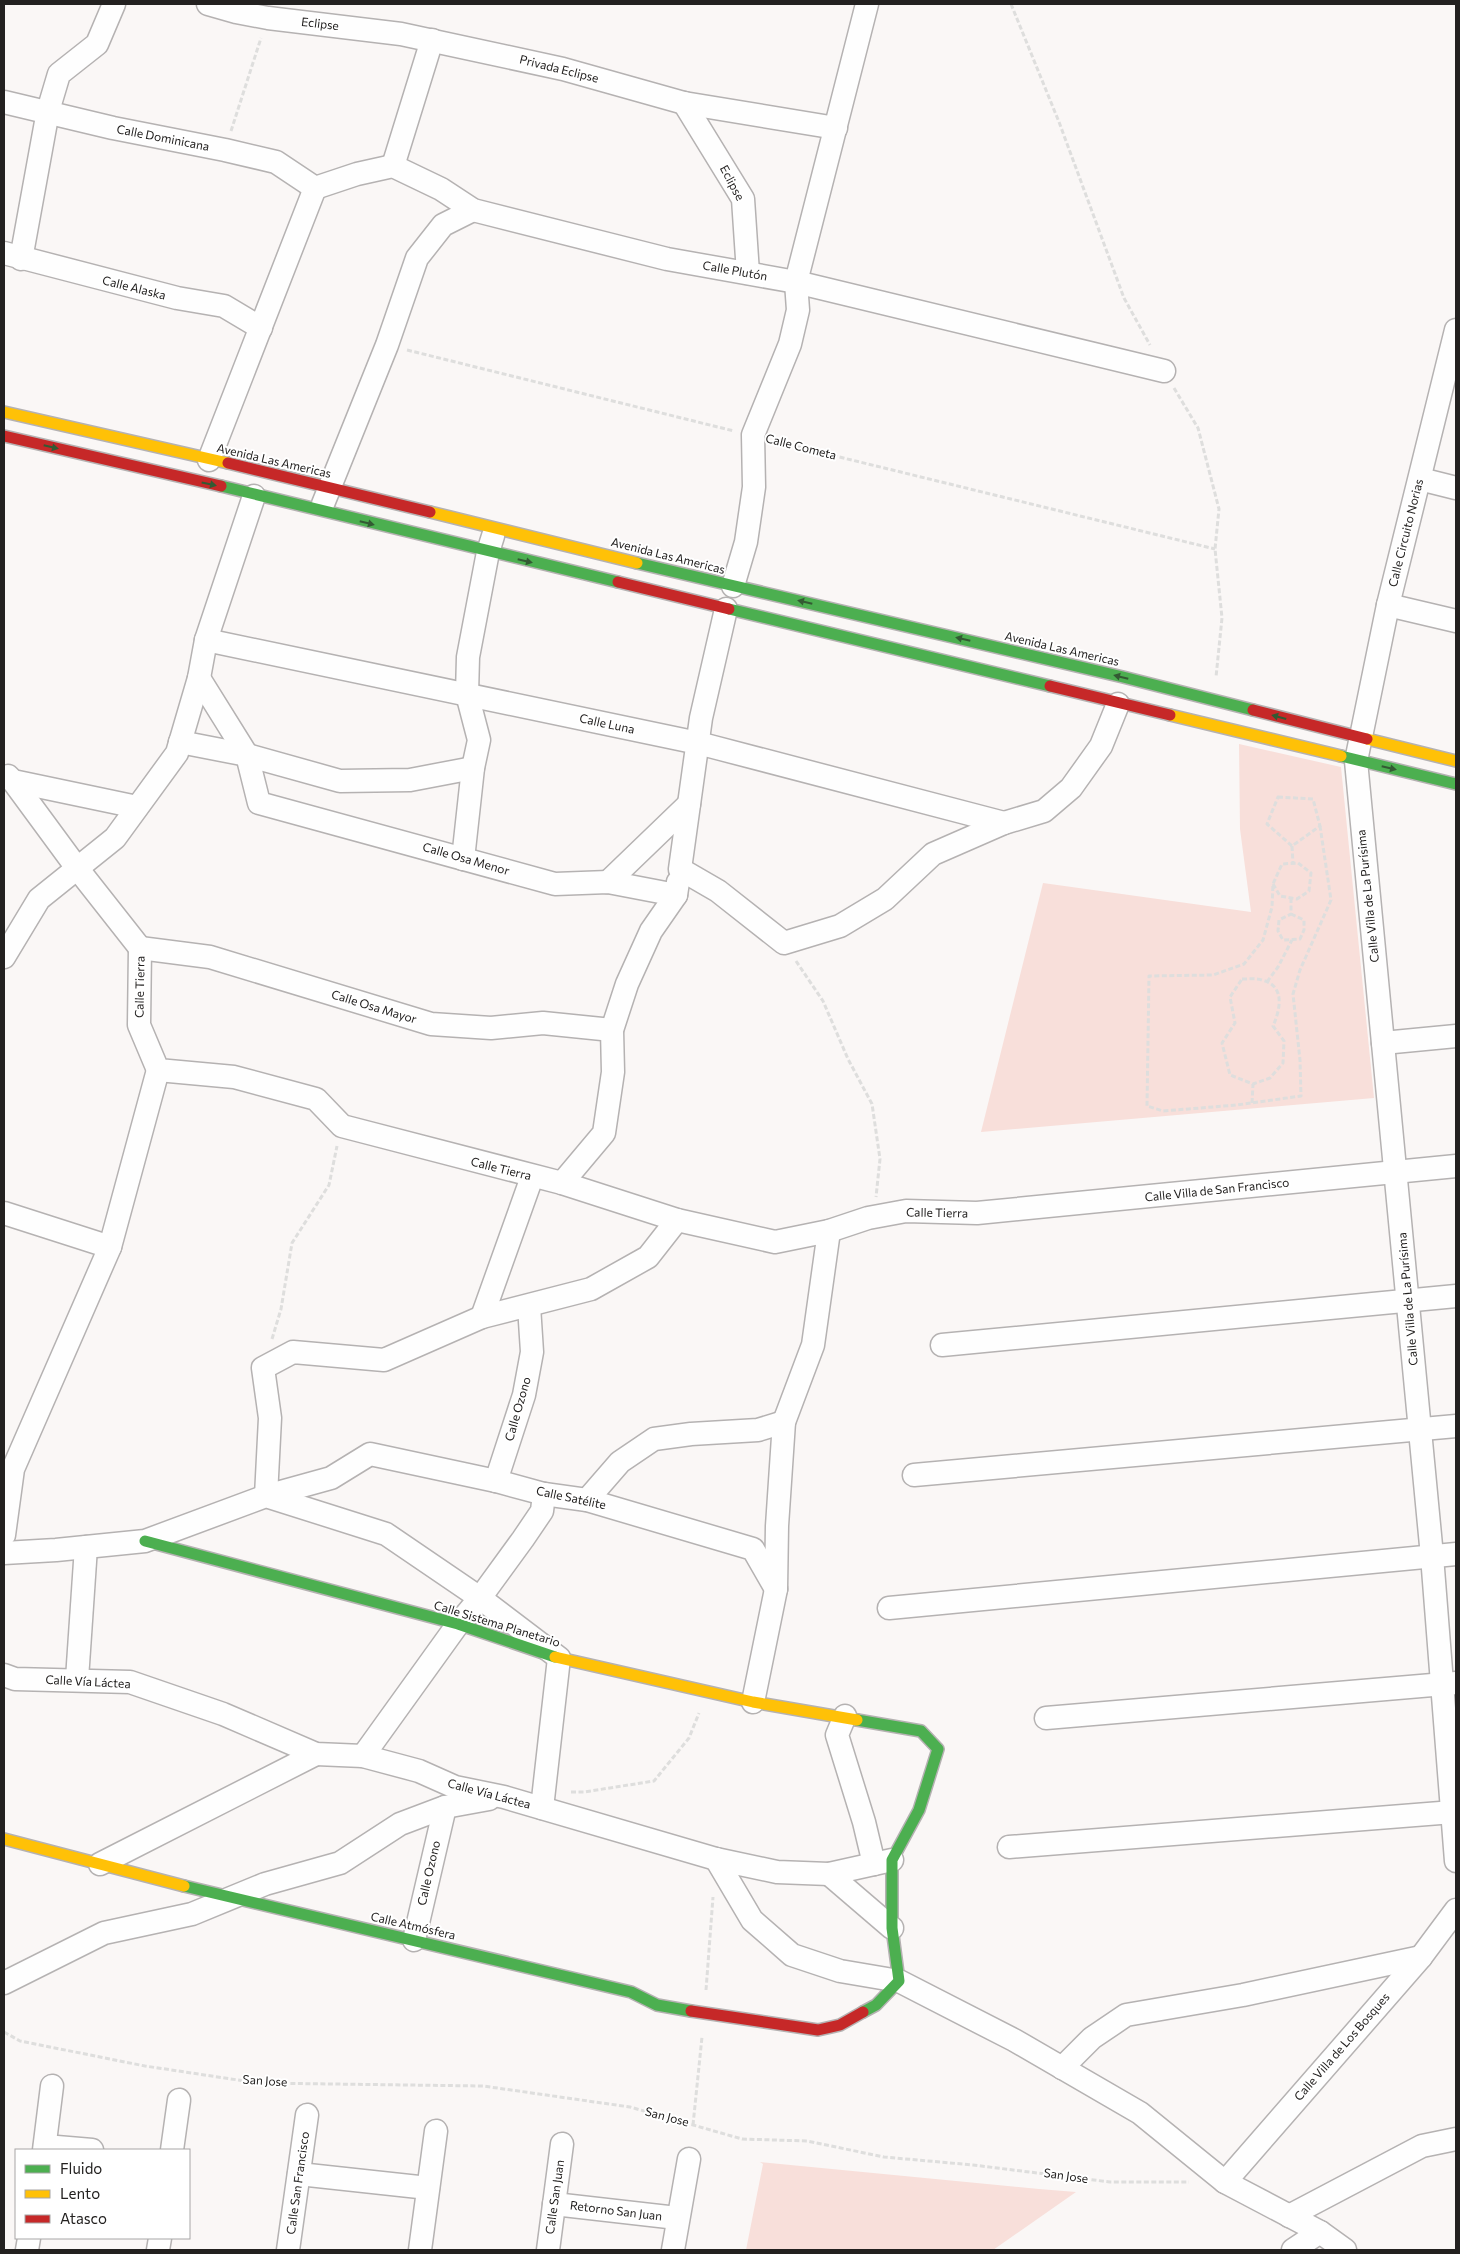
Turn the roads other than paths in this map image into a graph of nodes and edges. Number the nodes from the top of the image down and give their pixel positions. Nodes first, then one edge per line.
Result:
1 (114, 4) edge
2 (208, 4) edge
3 (867, 4) edge
4 (432, 40) junction
5 (4, 102) edge
6 (684, 103) junction
7 (48, 111) junction
8 (836, 128) junction
9 (393, 166) junction
10 (315, 188) junction
11 (473, 210) junction
12 (12, 256) edge
13 (748, 273) junction
14 (796, 282) junction
15 (261, 328) junction
16 (1456, 330) edge
17 (1453, 359) edge
18 (1164, 370) road end
19 (4, 412) edge
20 (4, 436) edge
21 (209, 460) junction
22 (235, 477) junction
23 (1420, 479) junction
24 (330, 488) junction
25 (1456, 488) edge
26 (254, 496) junction
27 (320, 512) junction
28 (496, 528) junction
29 (488, 552) junction
30 (733, 586) junction
31 (1388, 605) junction
32 (726, 609) junction
33 (1456, 621) edge
34 (206, 640) junction
35 (199, 678) junction
36 (467, 694) junction
37 (1118, 704) junction
38 (1359, 738) junction
39 (180, 742) junction
40 (698, 743) junction
41 (248, 755) junction
42 (1356, 761) junction
43 (1456, 761) edge
44 (473, 768) junction
45 (9, 777) edge
46 (1456, 784) edge
47 (689, 804) junction
48 (137, 807) junction
49 (1004, 823) junction
50 (463, 859) junction
51 (77, 868) junction
52 (680, 869) junction
53 (608, 882) junction
54 (676, 896) junction
55 (140, 948) junction
56 (4, 957) edge
57 (612, 1030) junction
58 (1456, 1036) edge
59 (1383, 1043) junction
60 (158, 1070) junction
61 (1456, 1166) edge
62 (1396, 1172) junction
63 (532, 1177) junction
64 (562, 1183) junction
65 (4, 1213) edge
66 (977, 1213) joint
67 (677, 1220) junction
68 (829, 1231) junction
69 (110, 1247) junction
70 (1456, 1296) edge
71 (1408, 1300) junction
72 (528, 1306) junction
73 (482, 1318) junction
74 (942, 1345) dead end
75 (784, 1422) junction
76 (1456, 1426) edge
77 (1420, 1429) junction
78 (9, 1468) edge
79 (914, 1475) dead end
80 (496, 1481) junction
81 (544, 1494) junction
82 (266, 1496) junction
83 (587, 1500) junction
84 (4, 1535) edge
85 (145, 1541) junction
86 (86, 1547) junction
87 (4, 1553) edge
88 (1456, 1554) edge
89 (1432, 1556) junction
90 (776, 1589) junction
91 (480, 1598) junction
92 (889, 1608) dead end
93 (458, 1624) junction
94 (559, 1658) junction
95 (4, 1675) edge
96 (77, 1680) junction
97 (1450, 1683) edge
98 (753, 1702) junction
99 (845, 1716) junction
100 (1046, 1718) dead end
101 (316, 1754) junction
102 (363, 1756) junction
103 (504, 1797) junction
104 (542, 1800) junction
105 (445, 1807) junction
106 (1453, 1812) junction
107 (4, 1839) edge
108 (1009, 1847) dead end
109 (716, 1859) junction
110 (883, 1862) junction
111 (1456, 1862) edge
112 (100, 1864) junction
113 (829, 1874) junction
114 (231, 1898) junction
115 (1456, 1910) edge
116 (892, 1928) junction
117 (414, 1940) junction
118 (1421, 1957) junction
119 (899, 1981) junction
120 (4, 1983) edge
121 (1062, 2068) junction
122 (52, 2086) dead end
123 (179, 2100) dead end
124 (307, 2115) dead end
125 (436, 2131) dead end
126 (1456, 2139) edge
127 (562, 2144) dead end
128 (44, 2148) edge
129 (68, 2149) edge
130 (172, 2149) edge
131 (689, 2159) dead end
132 (299, 2174) junction
133 (1225, 2182) junction
134 (428, 2188) junction
135 (554, 2204) junction
136 (1289, 2216) junction
137 (677, 2218) junction
138 (1320, 2232) junction
139 (288, 2250) edge
140 (420, 2250) edge
141 (548, 2250) edge
142 (673, 2250) edge
143 (1294, 2250) edge
144 (1346, 2250) edge

1 - 7 street
2 - 4 street, Eclipse
3 - 8 street
4 - 6 street, Privada Eclipse
4 - 9 street
5 - 7 street, Calle Dominicana
6 - 8 street, Privada Eclipse
6 - 13 street, Eclipse
7 - 10 street, Calle Dominicana
7 - 12 street
8 - 14 street
9 - 10 street
9 - 11 street, Calle Plutón
10 - 15 street
11 - 13 street, Calle Plutón
11 - 24 street
12 - 15 street, Calle Alaska
13 - 14 street, Calle Plutón
14 - 18 street, Calle Plutón
14 - 30 street
15 - 21 street
16 - 17 street, Calle Circuito Norias
17 - 23 street, Calle Circuito Norias
19 - 21 street, Avenida Las Americas
20 -> 22 street, Avenida Las Americas
21 - 22 street, Avenida Las Americas
22 - 24 street, Avenida Las Americas
22 - 26 street, Avenida Las Americas
23 - 25 street
23 - 31 street, Calle Circuito Norias
24 - 27 street
24 - 28 street, Avenida Las Americas
26 - 27 street, Avenida Las Americas
26 - 34 street
27 -> 29 street, Avenida Las Americas
28 - 29 street
28 - 30 street, Avenida Las Americas
29 -> 32 street, Avenida Las Americas
29 - 36 street
38 -> 30 street, Avenida Las Americas
31 - 33 street
31 - 38 street, Calle Circuito Norias
32 - 37 street, Avenida Las Americas
32 - 40 street
34 - 35 street
34 - 36 street, Calle Luna
35 - 39 street
35 - 41 street
36 - 40 street, Calle Luna
36 - 44 street
37 - 42 street, Avenida Las Americas
37 - 49 street
38 - 42 street, Calle Villa de La Purísima
38 - 43 street, Avenida Las Americas
39 - 41 street
39 - 48 street
40 - 47 street
40 - 49 street, Calle Luna
41 - 44 street
41 - 50 street, Calle Osa Menor
42 -> 46 street, Avenida Las Americas
42 - 59 street, Calle Villa de La Purísima
44 - 50 street
45 - 48 street
45 - 51 street
47 - 52 street
47 - 53 street
48 - 51 street
49 - 52 street
50 - 53 street, Calle Osa Menor
51 - 55 street
51 - 56 street
52 - 54 street
53 - 54 street, Calle Osa Menor
54 - 57 street
55 - 57 street, Calle Osa Mayor
55 - 60 street, Calle Tierra
57 - 64 street
58 - 59 street
59 - 62 street, Calle Villa de La Purísima
60 - 63 street, Calle Tierra
60 - 69 street
61 - 62 street, Calle Villa de San Francisco
62 - 66 street, Calle Villa de San Francisco
62 - 71 street, Calle Villa de La Purísima
63 - 64 street, Calle Tierra
63 - 73 street
64 - 67 street, Calle Tierra
65 - 69 street
66 - 68 street, Calle Tierra
67 - 68 street, Calle Tierra
67 - 72 street
68 - 75 street
69 - 78 street
70 - 71 street
71 - 74 street
71 - 77 street, Calle Villa de La Purísima
72 - 73 street
72 - 80 street, Calle Ozono
73 - 82 street
75 - 83 street
75 - 90 street
76 - 77 street
77 - 79 street
77 - 89 street, Calle Villa de La Purísima
78 - 84 street
80 - 81 street, Calle Satélite
80 - 82 street, Calle Satélite
81 - 83 street, Calle Satélite
81 - 91 street
82 - 85 street
82 - 91 street
83 - 90 street, Calle Satélite
85 - 86 street
85 - 93 street, Calle Sistema Planetario
86 - 87 street
86 - 96 street
88 - 89 street
89 - 92 street
89 - 97 street, Calle Villa de La Purísima
90 - 98 street
91 - 93 street
91 - 94 street
93 - 94 street, Calle Sistema Planetario
93 - 102 street
94 - 98 street, Calle Sistema Planetario
94 - 104 street
95 - 96 street, Calle Vía Láctea
96 - 101 street, Calle Vía Láctea
97 - 100 street
97 - 106 street, Calle Villa de La Purísima
98 - 99 street, Calle Sistema Planetario
99 - 110 street
99 - 110 street, Calle Sistema Planetario
101 - 102 street, Calle Vía Láctea
101 - 112 street
102 - 103 street, Calle Vía Láctea
103 - 104 street, Calle Vía Láctea
103 - 105 street
104 - 109 street, Calle Vía Láctea
105 - 114 street
105 - 117 street, Calle Ozono
106 - 108 street
106 - 111 street, Calle Villa de La Purísima
107 - 112 street, Calle Atmósfera
109 - 113 street, Calle Vía Láctea
109 - 119 street
110 - 113 street, Calle Vía Láctea
110 - 116 street
112 - 114 street, Calle Atmósfera
113 - 116 street
114 - 117 street, Calle Atmósfera
114 - 120 street
115 - 118 street, Calle Villa de Los Bosques
116 - 119 street
117 - 119 street, Calle Atmósfera
118 - 121 street
118 - 133 street, Calle Villa de Los Bosques
119 - 121 street
121 - 133 street
122 - 128 street
123 - 130 street
124 - 132 street, Calle San Francisco
125 - 134 street
126 - 136 street
127 - 135 street, Calle San Juan
128 - 129 street
131 - 137 street
132 - 134 street
132 - 139 street, Calle San Francisco
133 - 136 street
134 - 140 street
135 - 137 street, Retorno San Juan
135 - 141 street, Calle San Juan
136 - 138 street
137 - 142 street
138 - 143 street
138 - 144 street

